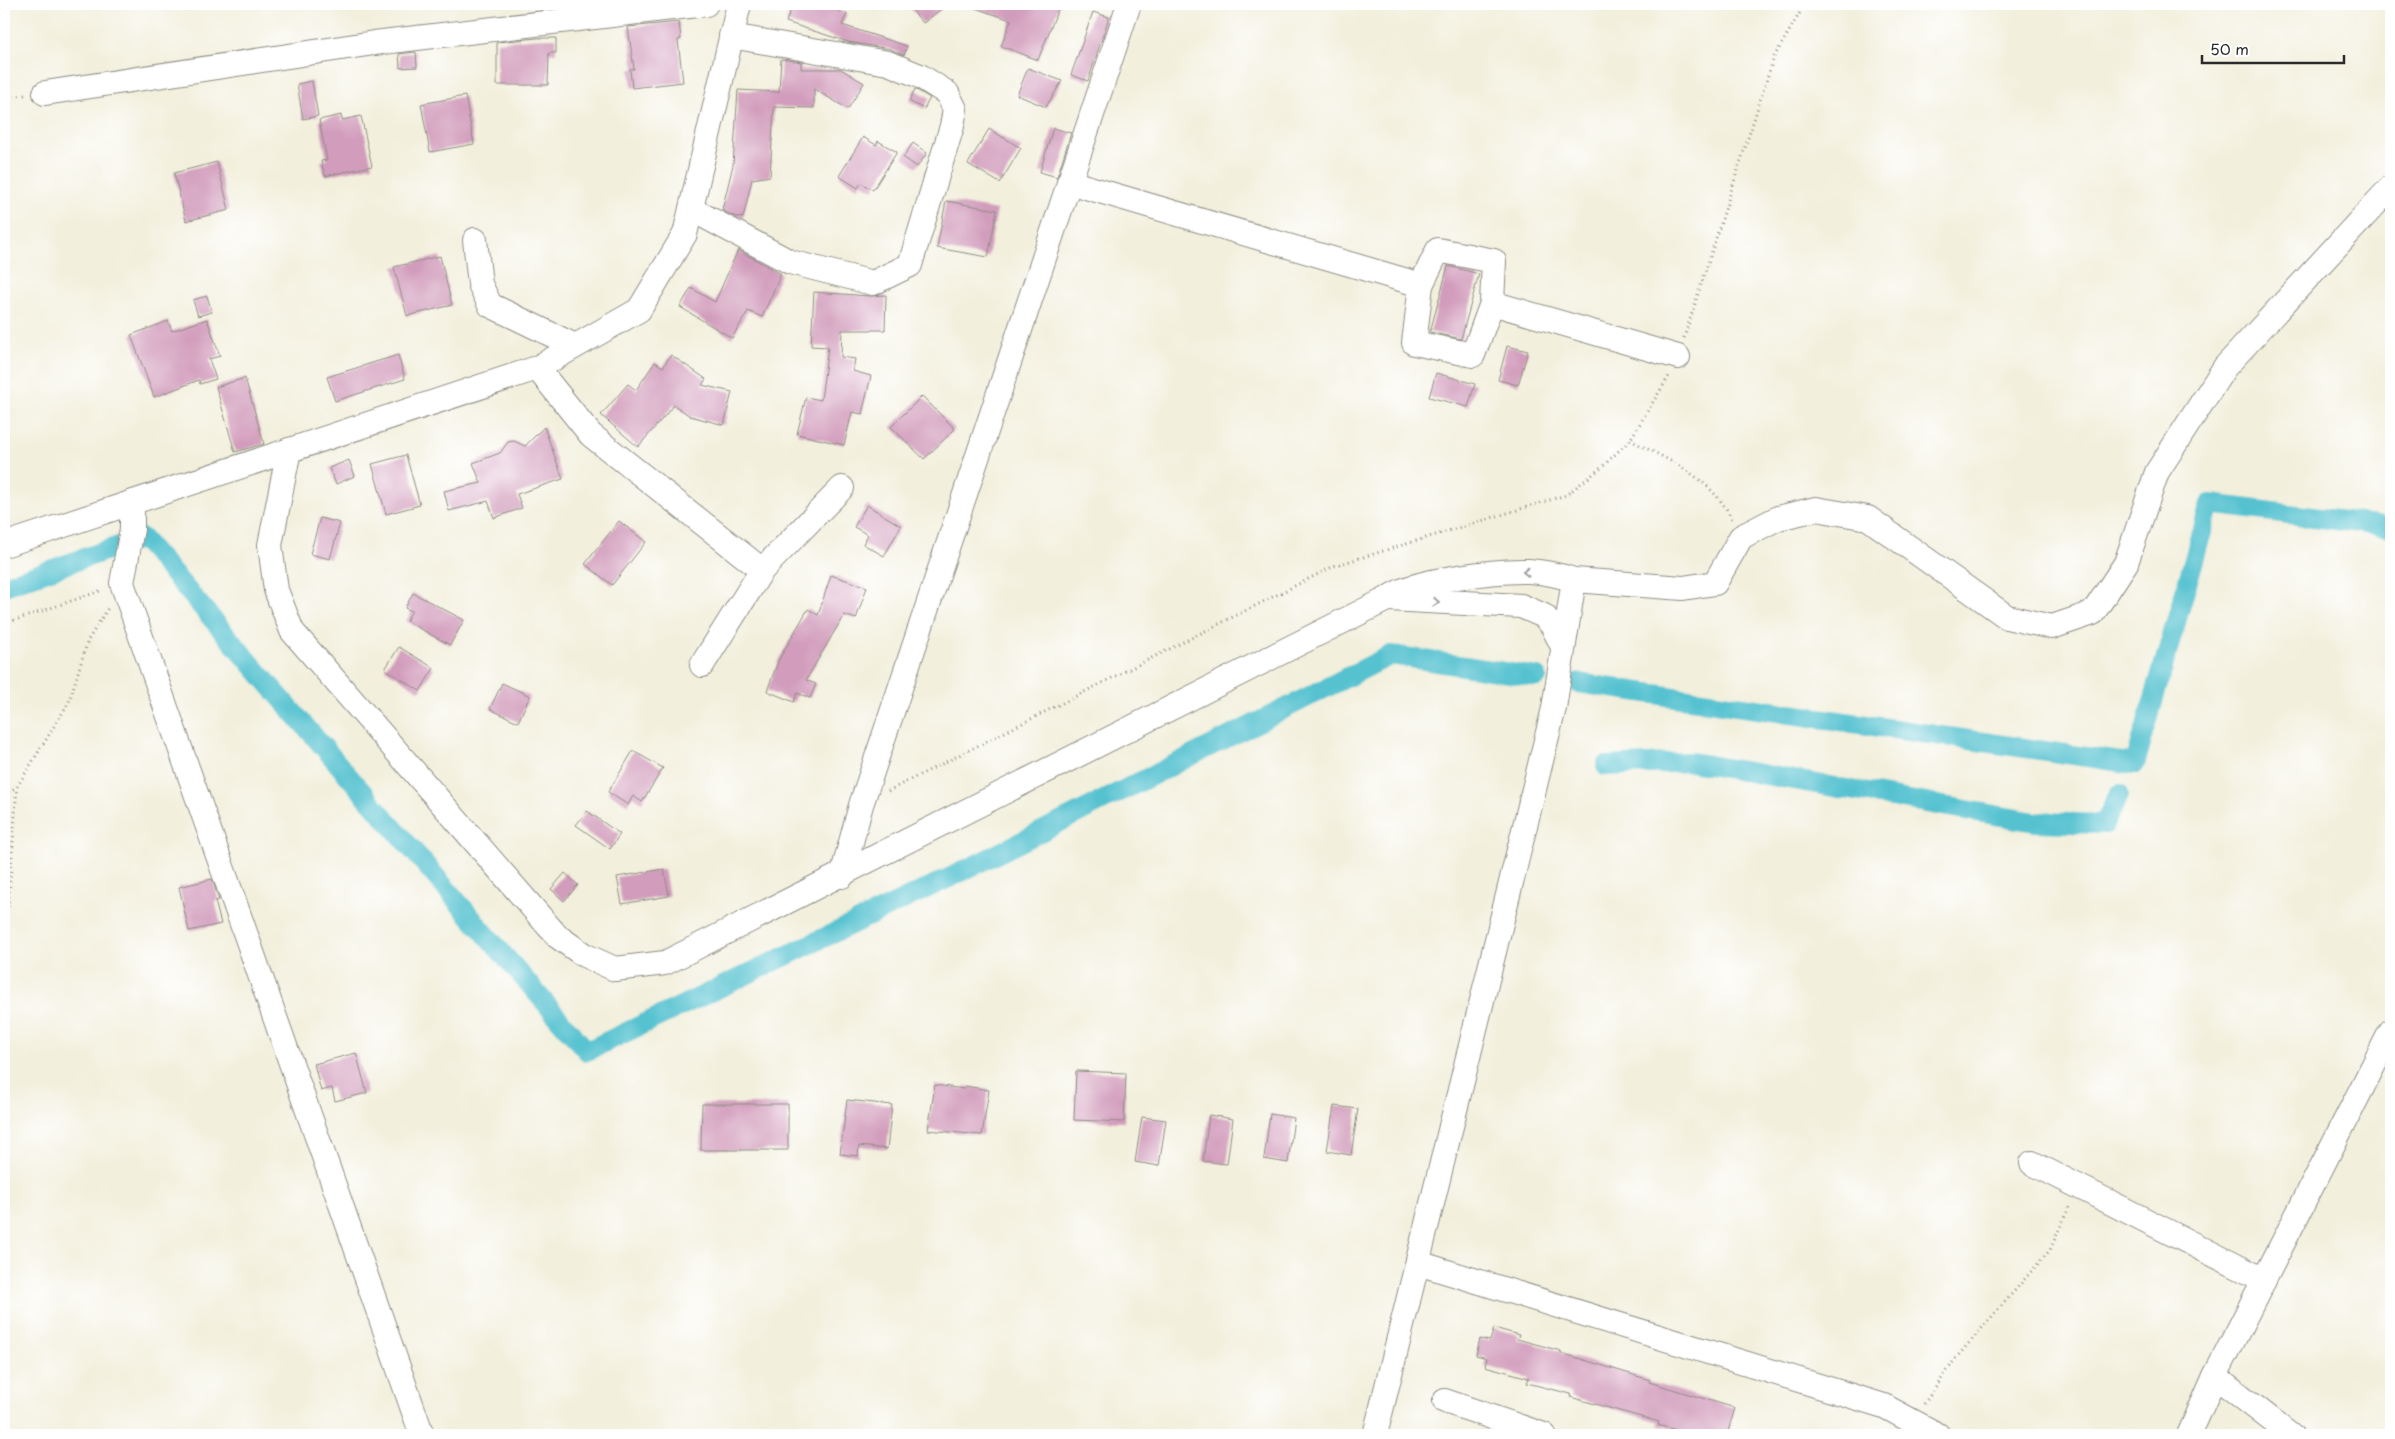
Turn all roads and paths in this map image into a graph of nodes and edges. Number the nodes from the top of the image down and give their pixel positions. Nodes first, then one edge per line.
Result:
1 (707, 4) edge
2 (1129, 4) edge
3 (1806, 4) edge
4 (738, 6) edge
5 (731, 36) junction
6 (44, 93) dead end
7 (1069, 182) junction
8 (2391, 187) edge
9 (691, 209) junction
10 (475, 240) dead end
11 (1421, 285) junction
12 (1492, 303) junction
13 (575, 346) junction
14 (1678, 357) junction
15 (537, 368) junction
16 (1630, 440) junction
17 (289, 450) junction
18 (842, 488) dead end
19 (132, 502) junction
20 (1741, 537) junction
21 (4, 545) edge
22 (762, 570) junction
23 (1574, 580) junction
24 (122, 584) junction
25 (1387, 599) junction
26 (4, 624) edge
27 (1563, 647) junction
28 (702, 665) dead end
29 (17, 787) junction
30 (4, 794) edge
31 (861, 805) junction
32 (842, 876) junction
33 (4, 916) edge
34 (2391, 1031) edge
35 (2032, 1163) dead end
36 (2079, 1186) junction
37 (1418, 1263) junction
38 (2264, 1280) junction
39 (2215, 1376) junction
40 (1445, 1401) dead end
41 (1912, 1421) junction
42 (422, 1435) edge
43 (1375, 1435) edge
44 (1544, 1435) edge
45 (1938, 1435) edge
46 (2188, 1435) edge
47 (2291, 1435) edge

1 - 4 street
1 - 6 street
2 - 7 street
3 - 14 path
4 - 5 street
5 - 9 street
5 - 9 street
7 - 11 street
7 - 31 street
8 - 20 street
9 - 13 street
10 - 13 street
11 - 12 street
11 - 12 street
12 - 14 street
13 - 15 street
14 - 16 path
15 - 17 street
15 - 22 street
16 - 20 path
16 - 31 path
17 - 19 street
17 - 32 street
18 - 22 street
19 - 21 street
19 - 24 street
20 - 23 street
22 - 28 street
23 -> 25 street
23 - 27 street
24 - 26 path
24 - 29 path
24 - 42 street
25 -> 27 street
25 - 32 street
27 - 37 street
29 - 30 path
29 - 33 path
31 - 32 street
34 - 38 street
35 - 36 street
36 - 38 street
36 - 41 path
37 - 41 street
37 - 43 street
38 - 39 street
39 - 46 street
39 - 47 street
40 - 44 street
41 - 45 street

